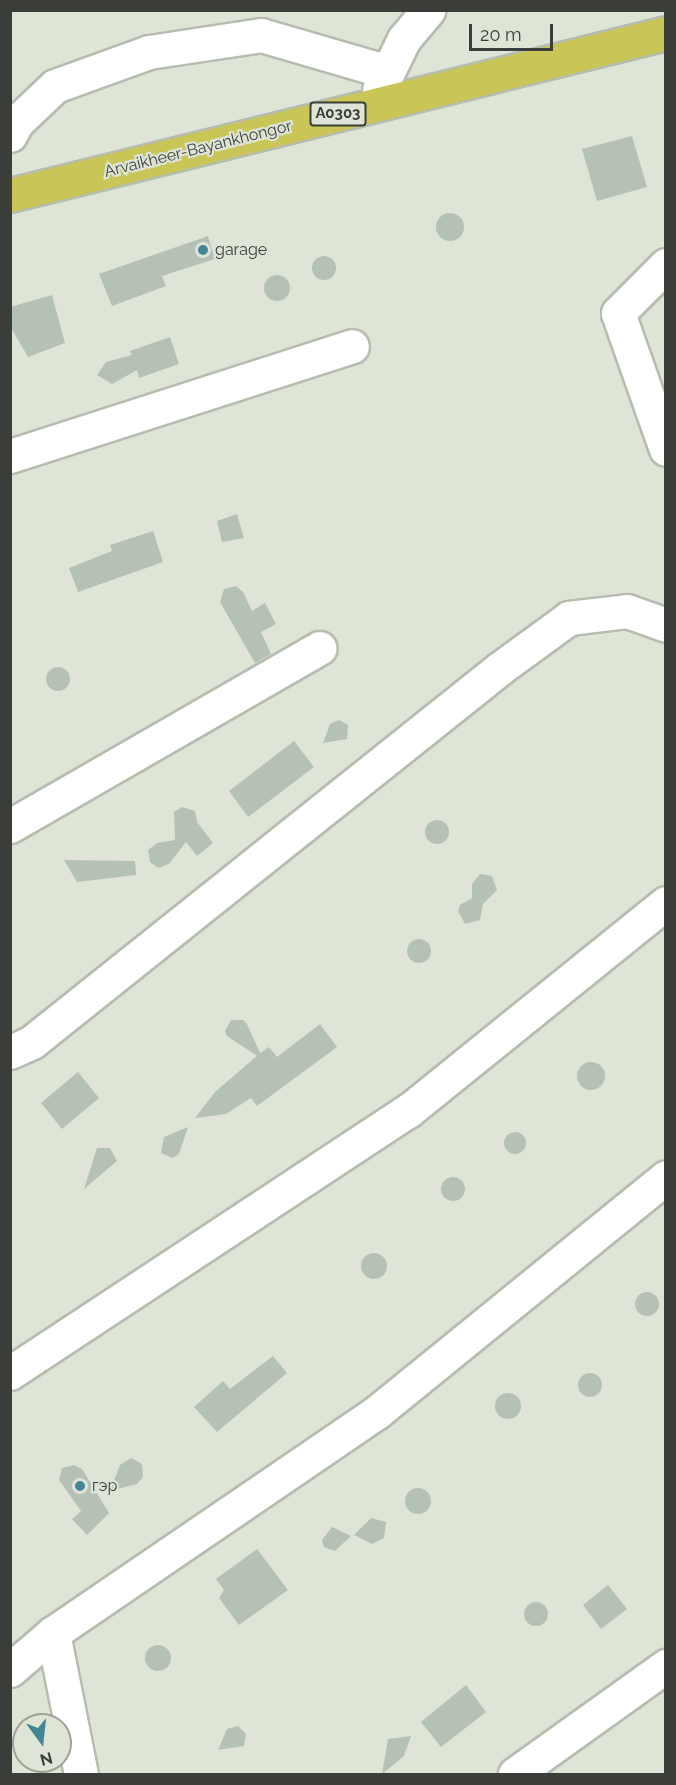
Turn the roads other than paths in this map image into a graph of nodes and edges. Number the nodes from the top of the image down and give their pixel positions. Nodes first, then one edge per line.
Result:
1 (428, 10) edge
2 (666, 33) edge
3 (388, 72) junction
4 (372, 105) junction
5 (13, 127) edge
6 (10, 195) edge
7 (666, 265) edge
8 (352, 346) dead end
9 (666, 448) edge
10 (10, 456) edge
11 (666, 625) edge
12 (319, 648) dead end
13 (10, 826) edge
14 (666, 903) edge
15 (10, 1052) edge
16 (666, 1177) edge
17 (10, 1373) edge
18 (53, 1633) junction
19 (666, 1666) edge
20 (10, 1670) edge
21 (81, 1774) edge
22 (515, 1774) edge

1 - 3 street
2 - 4 highway, Arvaikheer-Bayankhongor / A0303
3 - 4 street
3 - 5 street
4 - 6 highway, Arvaikheer-Bayankhongor / A0303
7 - 9 street
8 - 10 street
11 - 15 street
12 - 13 street
14 - 17 street
16 - 18 street
18 - 20 street
18 - 21 street
19 - 22 street

